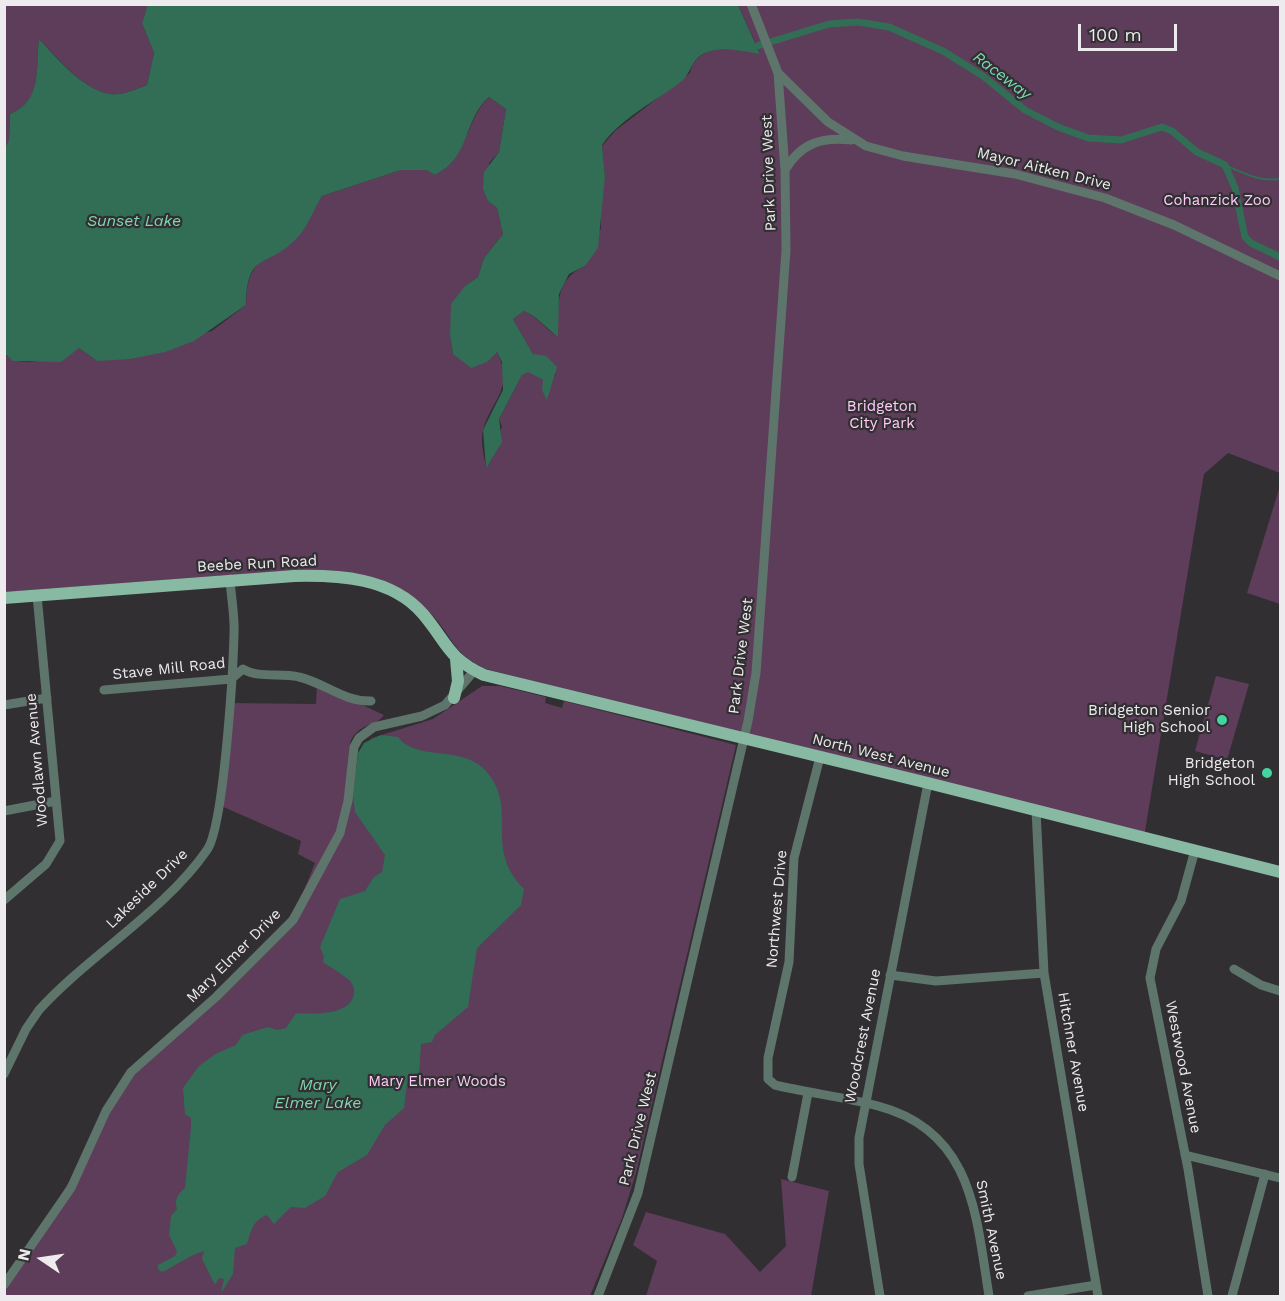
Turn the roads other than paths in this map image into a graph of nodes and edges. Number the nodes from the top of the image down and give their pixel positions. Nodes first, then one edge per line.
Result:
1 (752, 4) edge
2 (778, 73) junction
3 (853, 140) junction
4 (785, 170) junction
5 (1281, 276) edge
6 (230, 579) junction
7 (38, 595) junction
8 (4, 598) edge
9 (456, 659) junction
10 (474, 671) junction
11 (231, 680) junction
12 (104, 690) dead end
13 (47, 698) junction
14 (454, 698) junction
15 (371, 701) dead end
16 (4, 705) edge
17 (745, 738) junction
18 (820, 757) junction
19 (928, 783) junction
20 (56, 801) junction
21 (1036, 810) junction
22 (4, 811) edge
23 (1195, 850) junction
24 (1281, 872) edge
25 (4, 900) edge
26 (1234, 969) dead end
27 (1044, 973) junction
28 (890, 975) junction
29 (1281, 991) edge
30 (4, 1074) edge
31 (808, 1093) junction
32 (865, 1103) junction
33 (1185, 1155) junction
34 (1265, 1174) junction
35 (792, 1178) dead end
36 (1281, 1178) edge
37 (4, 1285) edge
38 (1096, 1285) junction
39 (598, 1296) edge
40 (880, 1296) edge
41 (989, 1296) edge
42 (1028, 1296) edge
43 (1098, 1296) edge
44 (1208, 1296) edge
45 (1232, 1296) edge

1 - 2 street, Park Drive West
2 - 3 street, Mayor Aitken Drive
2 - 4 street, Park Drive West
3 - 4 street
3 - 5 street, Mayor Aitken Drive
4 - 17 street, Park Drive West
6 - 7 main road, Beebe Run Road
6 - 9 main road, Beebe Run Road
6 - 11 street, Lakeside Drive
7 - 8 main road, Beebe Run Road
7 - 13 street, Woodlawn Avenue
9 - 10 main road, Beebe Run Road
9 - 14 main road
10 - 14 street, Mary Elmer Drive
10 - 17 main road, North West Avenue
11 - 12 street, Stave Mill Road
11 - 15 street, Stave Mill Road
11 - 30 street, Lakeside Drive
13 - 16 street
13 - 20 street, Woodlawn Avenue
14 - 37 street, Mary Elmer Drive
17 - 18 main road, North West Avenue
17 - 39 street, Park Drive West
18 - 19 main road, North West Avenue
18 - 31 street, Northwest Drive
19 - 21 main road, North West Avenue
19 - 28 street, Woodcrest Avenue
20 - 22 street
20 - 25 street, Woodlawn Avenue
21 - 23 main road, North West Avenue
21 - 27 street, Hitchner Avenue
23 - 24 main road, North West Avenue
23 - 33 street, Westwood Avenue
26 - 29 street
27 - 28 street
27 - 38 street, Hitchner Avenue
28 - 32 street, Woodcrest Avenue
31 - 32 street, Smith Avenue
31 - 35 street
32 - 40 street, Woodcrest Avenue
32 - 41 street, Smith Avenue
33 - 34 street
33 - 44 street, Westwood Avenue
34 - 36 street
34 - 45 street
38 - 42 street
38 - 43 street, Hitchner Avenue

